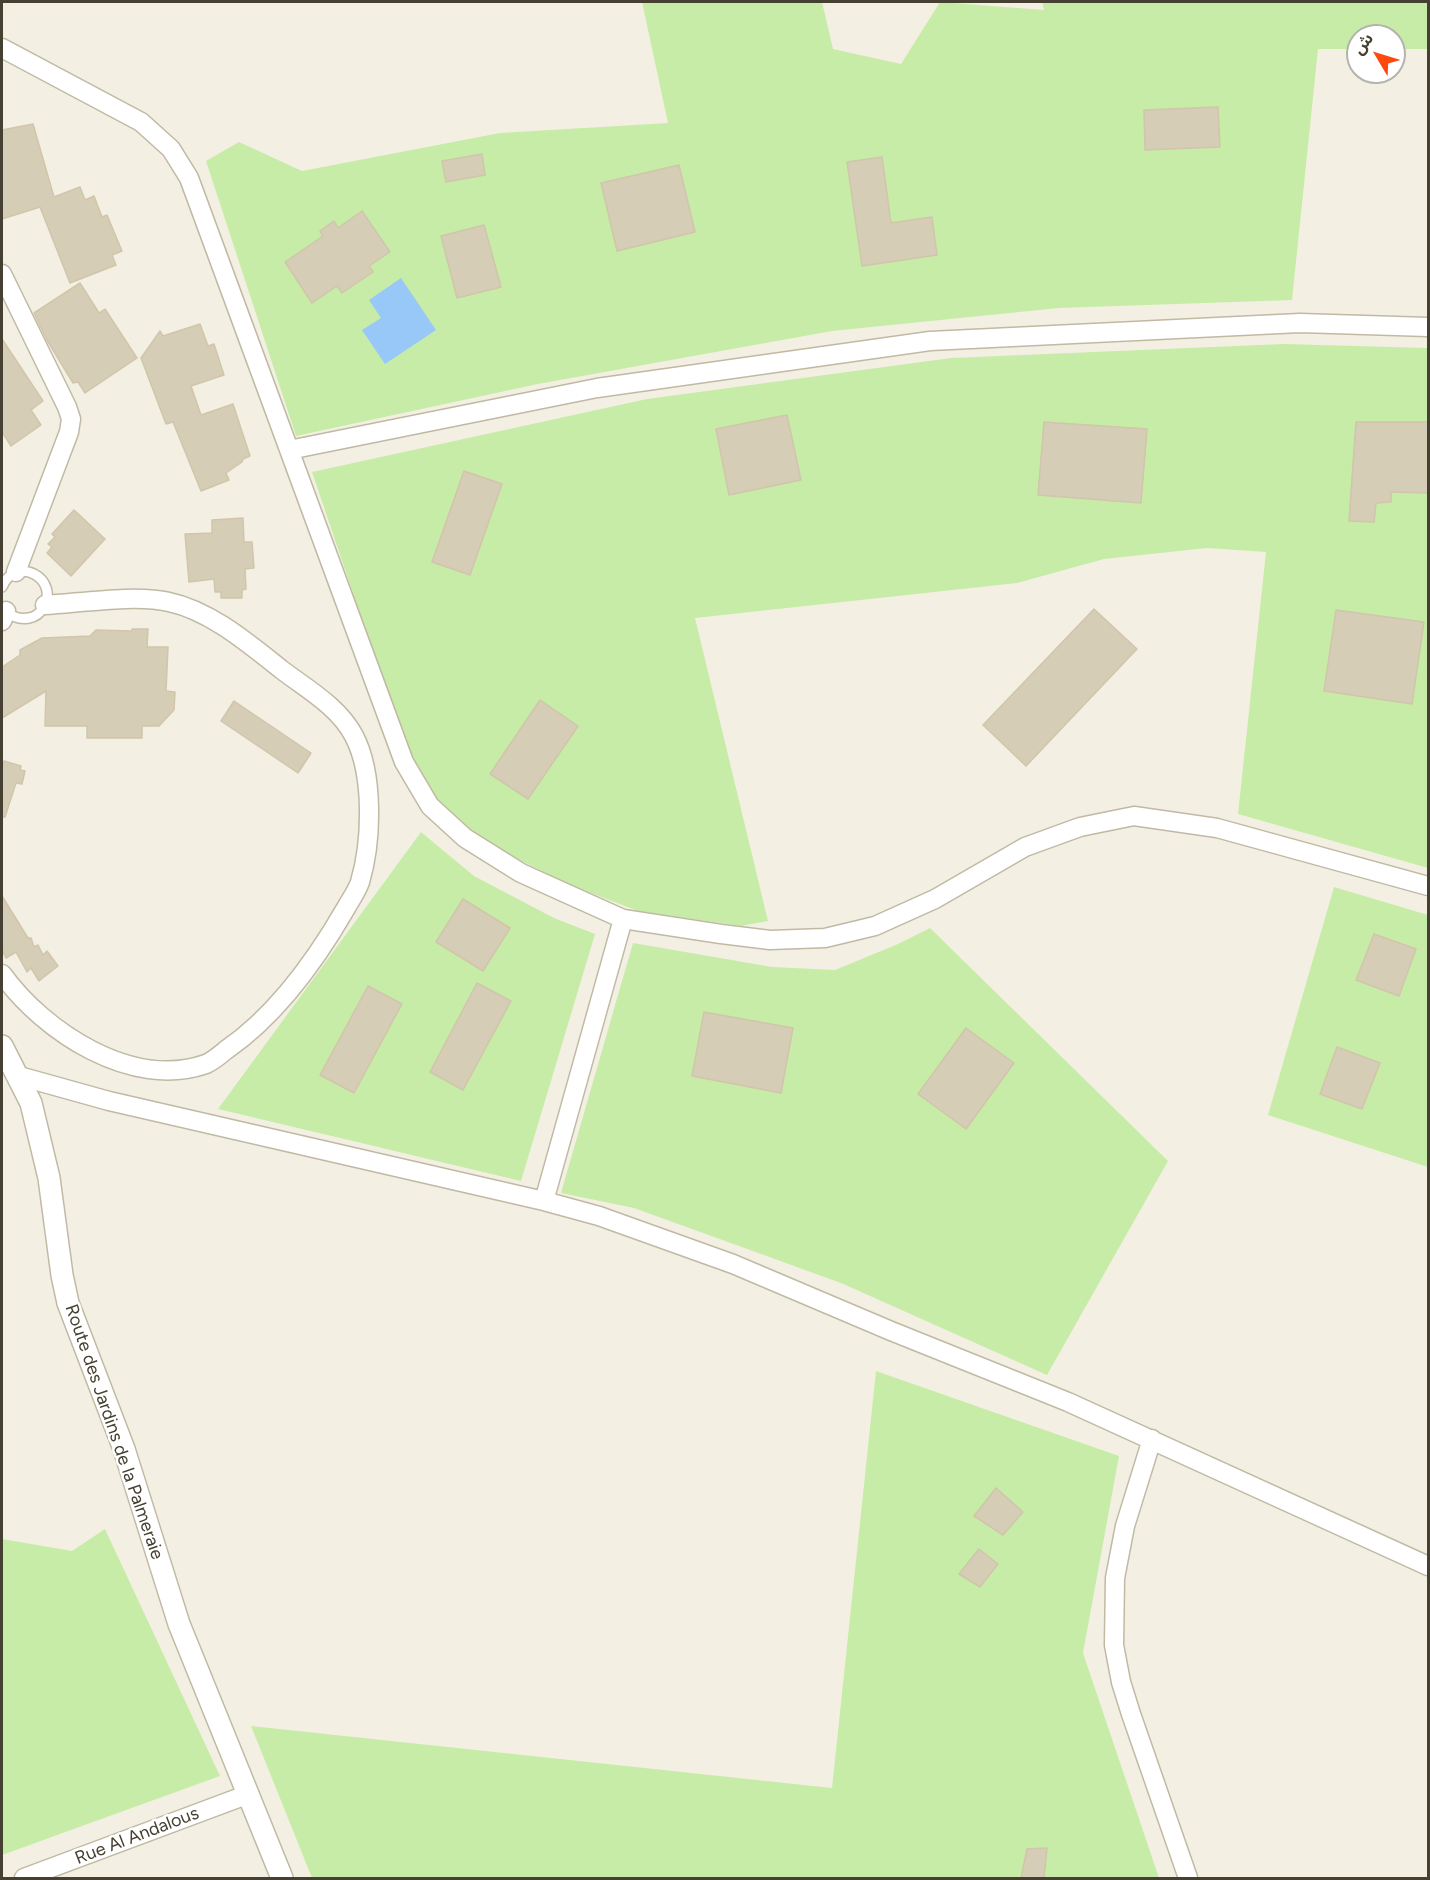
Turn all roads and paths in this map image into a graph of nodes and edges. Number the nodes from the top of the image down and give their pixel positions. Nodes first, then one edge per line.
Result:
1 (2, 48) edge
2 (2, 274) edge
3 (1428, 327) edge
4 (289, 450) junction
5 (16, 572) junction
6 (2, 587) edge
7 (45, 605) junction
8 (3, 612) edge
9 (1428, 886) edge
10 (623, 919) junction
11 (2, 974) edge
12 (2, 1046) edge
13 (19, 1076) junction
14 (543, 1202) junction
15 (1152, 1439) junction
16 (1428, 1566) edge
17 (249, 1794) junction
18 (24, 1878) edge
19 (282, 1878) edge
20 (1188, 1878) edge

1 - 4 street
2 - 5 street
3 - 4 street
4 - 10 street
5 - 6 lane
5 - 7 lane
7 - 8 lane
7 - 11 street
9 - 10 street
10 - 14 street
12 - 13 street, Route des Jardins de la Palmeraie
13 - 14 street
13 - 17 street, Route des Jardins de la Palmeraie
14 - 15 street
15 - 16 street
15 - 20 street
17 - 18 street, Rue Al Andalous
17 - 19 street, Route des Jardins de la Palmeraie

